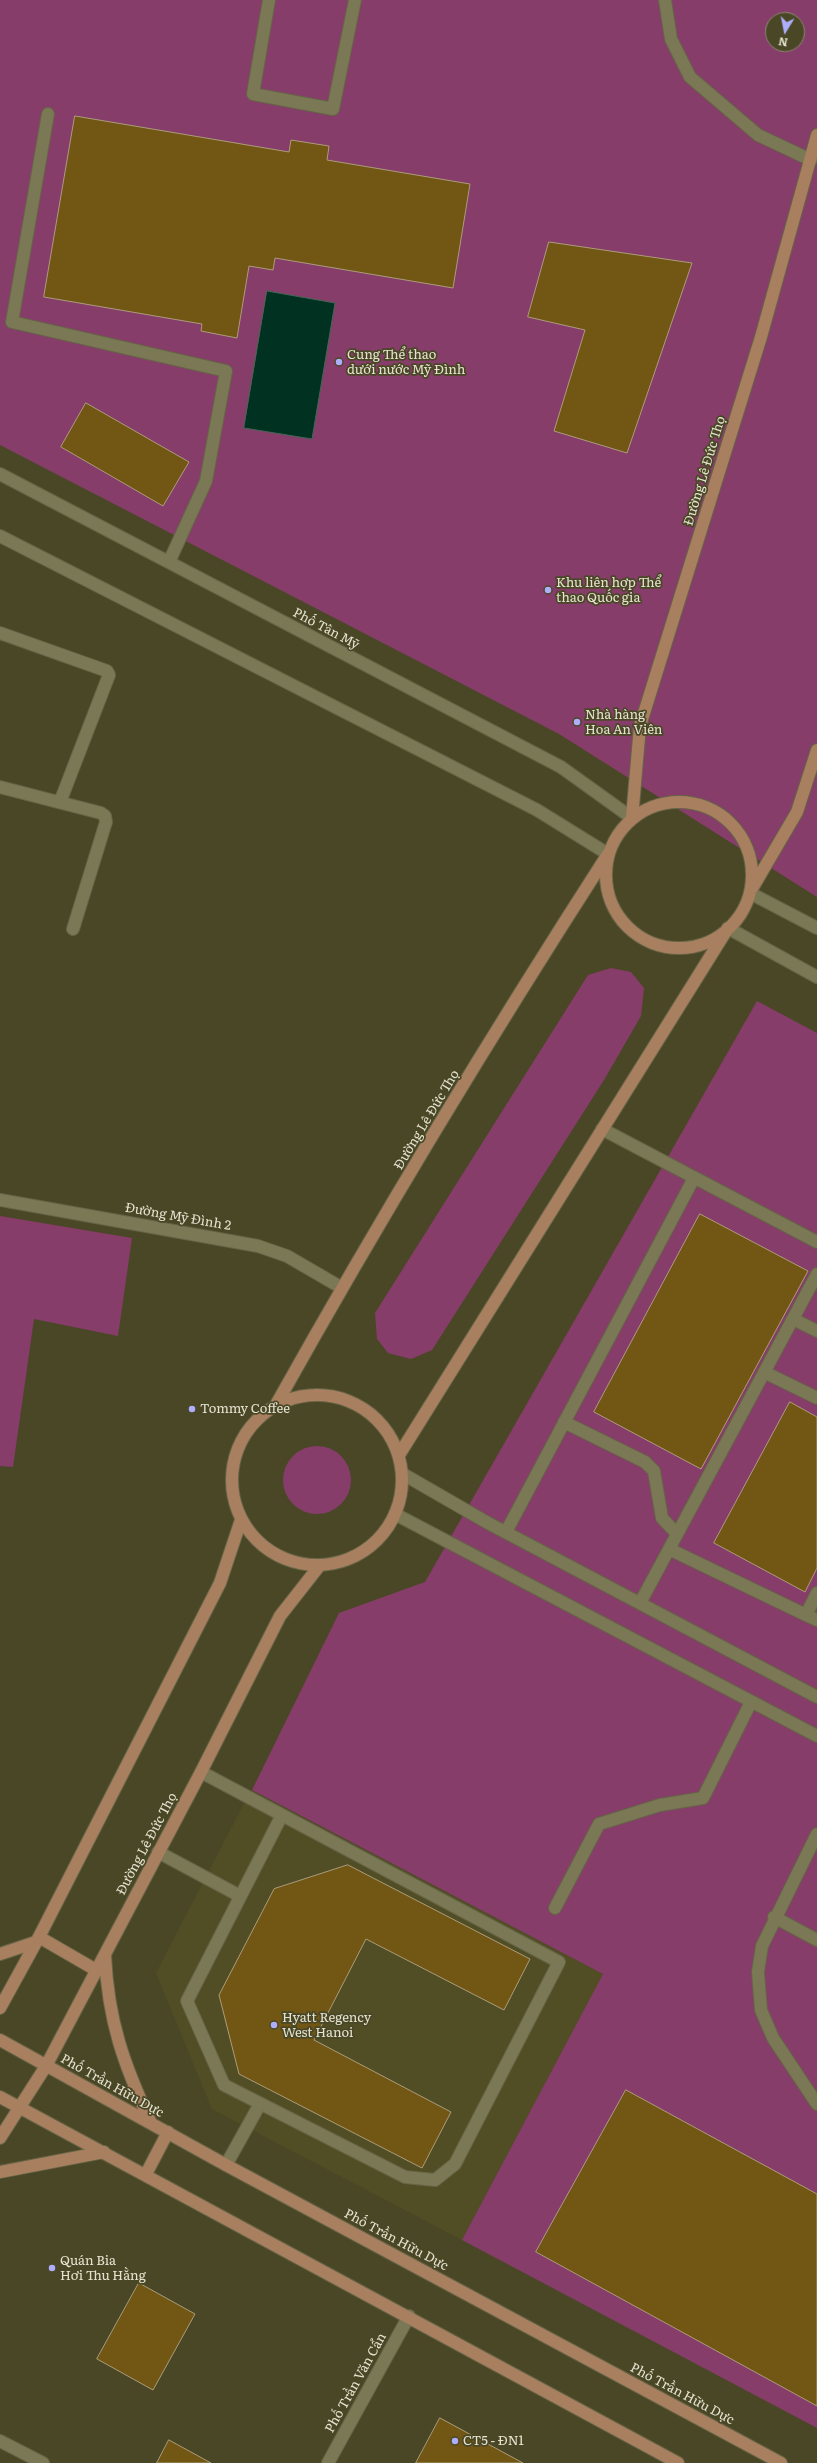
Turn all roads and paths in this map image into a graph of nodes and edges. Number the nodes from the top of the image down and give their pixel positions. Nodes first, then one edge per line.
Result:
1 (269, 0) edge
2 (355, 0) edge
3 (665, 0) edge
4 (48, 114) dead end
5 (817, 135) edge
6 (811, 160) junction
7 (0, 474) edge
8 (0, 536) edge
9 (169, 562) junction
10 (0, 633) edge
11 (817, 750) edge
12 (0, 787) edge
13 (60, 802) junction
14 (632, 818) junction
15 (608, 854) junction
16 (750, 893) junction
17 (728, 928) junction
18 (817, 928) edge
19 (73, 929) dead end
20 (817, 977) edge
21 (602, 1128) junction
22 (694, 1178) junction
23 (0, 1200) edge
24 (817, 1242) edge
25 (817, 1274) edge
26 (342, 1288) junction
27 (793, 1318) junction
28 (817, 1331) edge
29 (764, 1372) junction
30 (817, 1398) edge
31 (277, 1403) junction
32 (564, 1422) junction
33 (399, 1455) junction
34 (403, 1474) junction
35 (395, 1514) junction
36 (241, 1520) junction
37 (506, 1532) junction
38 (677, 1534) junction
39 (669, 1549) junction
40 (320, 1565) junction
41 (817, 1593) edge
42 (640, 1603) junction
43 (806, 1615) junction
44 (817, 1620) edge
45 (817, 1697) edge
46 (751, 1702) junction
47 (817, 1736) edge
48 (201, 1772) junction
49 (282, 1815) junction
50 (817, 1834) edge
51 (158, 1852) junction
52 (240, 1896) junction
53 (555, 1908) dead end
54 (774, 1917) junction
55 (37, 1940) junction
56 (817, 1940) edge
57 (0, 1954) edge
58 (105, 1954) junction
59 (96, 1970) junction
60 (0, 2008) edge
61 (0, 2040) edge
62 (46, 2066) junction
63 (0, 2097) edge
64 (260, 2104) junction
65 (817, 2104) edge
66 (20, 2108) junction
67 (151, 2123) junction
68 (168, 2132) junction
69 (0, 2138) edge
70 (104, 2152) junction
71 (226, 2165) junction
72 (0, 2172) edge
73 (146, 2174) junction
74 (409, 2316) junction
75 (0, 2441) edge
76 (330, 2462) edge
77 (43, 2463) edge
78 (678, 2463) edge
79 (780, 2463) edge

1 - 2 street
3 - 6 street
4 - 9 street
5 - 6 main road, Đường Lê Đức Thọ
6 - 14 main road, Đường Lê Đức Thọ
7 - 9 street, Phố Tân Mỹ
8 - 15 street
9 - 14 street, Phố Tân Mỹ
10 - 13 street
11 - 16 main road
12 - 13 street
13 - 19 street
14 - 15 main road
14 - 16 main road
15 - 17 main road
15 - 26 main road, Đường Lê Đức Thọ
16 - 17 main road
16 - 18 street
17 - 20 street
17 - 21 main road
21 - 22 street
21 - 33 main road
22 - 24 street
22 - 32 street
23 - 26 street, Đường Mỹ Đình 2
25 - 27 street
26 - 31 main road, Đường Lê Đức Thọ
27 - 28 street
27 - 29 street
29 - 30 street
29 - 38 street
31 - 33 main road
31 - 36 main road
32 - 37 street
32 - 38 street
33 - 34 main road
34 - 35 main road
34 - 37 street
35 - 40 main road
35 - 46 street
36 - 40 main road
36 - 55 main road
37 - 42 street
38 - 39 street
39 - 42 street
39 - 43 street
40 - 48 main road, Đường Lê Đức Thọ
41 - 43 street
42 - 45 street
43 - 44 street
46 - 47 street
46 - 53 street
48 - 49 street
48 - 51 main road, Đường Lê Đức Thọ
49 - 52 street
49 - 64 street
50 - 54 street
51 - 52 street
51 - 58 main road, Đường Lê Đức Thọ
52 - 64 street
54 - 56 street
54 - 65 street
55 - 57 main road
55 - 59 main road
55 - 60 main road
58 - 59 main road, Đường Lê Đức Thọ
58 - 67 main road
59 - 62 main road, Đường Lê Đức Thọ
61 - 62 main road, Phố Trần Hữu Dực
62 - 66 main road, Đường Lê Đức Thọ
62 - 67 main road, Phố Trần Hữu Dực
63 - 66 main road
64 - 71 street
66 - 69 main road, Đường Lê Đức Thọ
66 - 70 main road
67 - 68 main road, Phố Trần Hữu Dực
68 - 71 main road, Phố Trần Hữu Dực
68 - 73 main road
70 - 72 main road
70 - 73 main road
71 - 79 main road, Phố Trần Hữu Dực
73 - 74 main road
74 - 76 street, Phố Trần Văn Cẩn
74 - 78 main road
75 - 77 street

